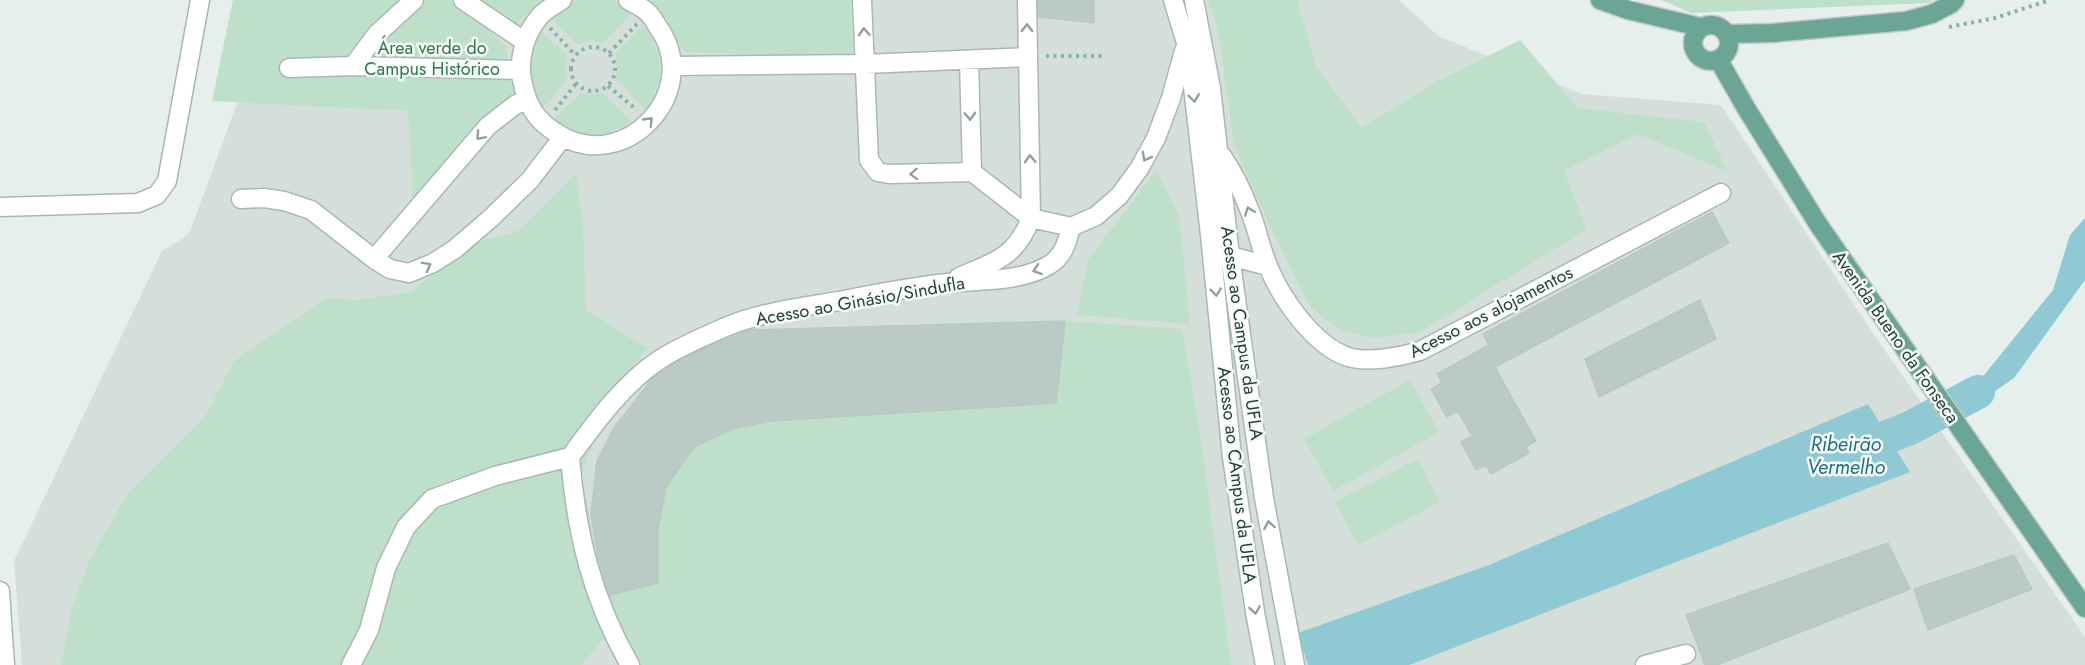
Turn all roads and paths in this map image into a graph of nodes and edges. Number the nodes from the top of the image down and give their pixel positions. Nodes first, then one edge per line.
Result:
1 (200, 0) edge
2 (414, 0) edge
3 (463, 0) edge
4 (562, 0) edge
5 (628, 0) edge
6 (862, 0) edge
7 (1027, 0) edge
8 (1173, 0) edge
9 (1194, 0) edge
10 (1600, 0) edge
11 (1955, 0) edge
12 (2050, 0) edge
13 (648, 13) junction
14 (1932, 15) junction
15 (540, 16) junction
16 (1701, 27) junction
17 (1727, 34) junction
18 (524, 41) junction
19 (1186, 43) junction
20 (609, 53) junction
21 (575, 55) junction
22 (1102, 56) dead end
23 (1027, 57) junction
24 (1718, 59) junction
25 (969, 60) junction
26 (865, 64) junction
27 (353, 66) junction
28 (672, 66) junction
29 (289, 68) dead end
30 (520, 70) junction
31 (576, 84) junction
32 (608, 86) junction
33 (526, 100) junction
34 (651, 121) junction
35 (543, 124) junction
36 (562, 137) junction
37 (1219, 152) junction
38 (972, 172) junction
39 (1721, 193) dead end
40 (241, 200) dead end
41 (0, 207) edge
42 (1031, 218) junction
43 (1071, 228) junction
44 (1230, 256) junction
45 (374, 259) junction
46 (1268, 266) junction
47 (945, 283) junction
48 (570, 457) junction
49 (0, 591) edge
50 (2085, 608) edge
51 (1686, 654) dead end
52 (5, 665) edge
53 (351, 665) edge
54 (630, 665) edge
55 (1265, 665) edge
56 (1295, 665) edge
57 (1645, 665) edge

1 - 41 street
2 - 27 street
3 - 18 street
4 - 15 street
5 - 13 street
26 -> 6 street
23 -> 7 street
8 - 19 street, Acesso ao CAmpus da UFLA
9 - 37 street, Acesso ao Campus da UFLA
10 - 16 main road
11 - 14 main road
12 - 14 path
13 - 20 path
13 - 28 street
14 - 17 main road
15 - 18 street
15 - 21 path
16 - 17 main road
16 - 24 main road
17 - 24 main road
18 - 30 street
19 -> 43 street
19 -> 55 street, Acesso ao CAmpus da UFLA
20 - 21 path
20 - 32 path
21 - 31 path
22 - 23 path
23 - 25 street
42 -> 23 street
24 - 50 main road, Avenida Bueno da Fonseca
25 - 26 street
25 -> 38 street
26 - 28 street
38 -> 26 street
27 - 29 street
27 - 30 street
28 - 34 street
30 - 33 street
31 - 32 path
31 - 35 path
32 - 34 path
33 - 35 street
33 -> 45 street
34 - 36 street
35 - 36 street
45 -> 36 street
37 - 44 street, Acesso ao Campus da UFLA
46 -> 37 street, Acesso aos alojamentos
38 - 42 street
39 - 46 street, Acesso aos alojamentos
40 - 45 street
42 - 43 street
42 - 47 street
43 -> 47 street, Acesso ao Ginásio/Sindufla
44 - 46 street
56 -> 44 street, Acesso ao Campus da UFLA
47 - 48 street, Acesso ao Ginásio/Sindufla
48 - 53 street
48 - 54 street
49 - 52 street
51 - 57 street

